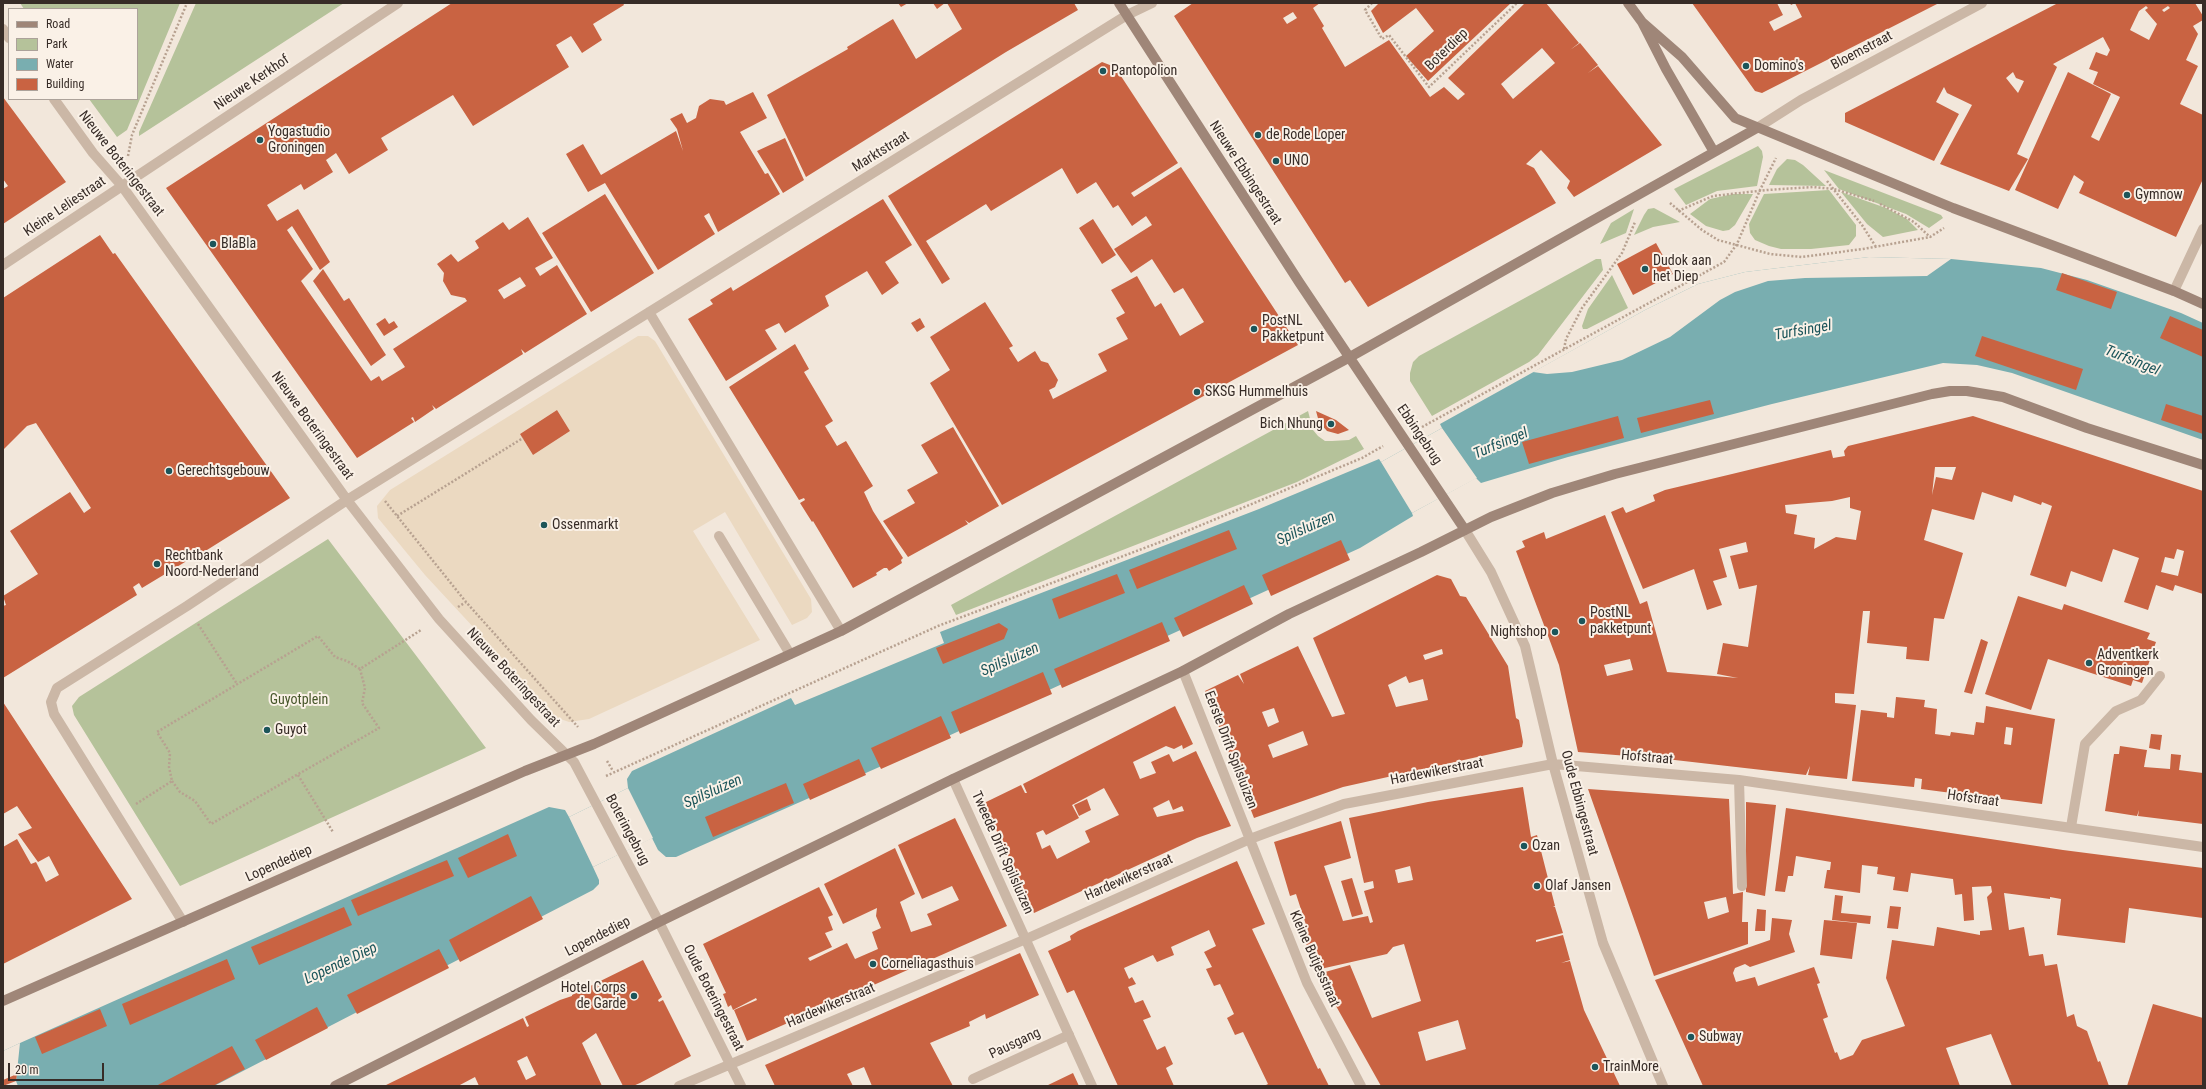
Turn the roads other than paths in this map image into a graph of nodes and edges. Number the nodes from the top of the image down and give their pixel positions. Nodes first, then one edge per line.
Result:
1 (398, 3) edge
2 (1119, 3) edge
3 (1152, 3) edge
4 (1628, 3) edge
5 (1982, 3) edge
6 (1127, 15) junction
7 (1642, 22) junction
8 (55, 100) edge
9 (1757, 128) junction
10 (1714, 152) junction
11 (122, 186) junction
12 (2203, 229) edge
13 (3, 265) edge
14 (2174, 291) junction
15 (2203, 304) edge
16 (649, 312) junction
17 (1350, 357) junction
18 (2203, 465) edge
19 (347, 500) junction
20 (1465, 530) junction
21 (719, 536) dead end
22 (841, 631) junction
23 (790, 654) junction
24 (1183, 671) junction
25 (2160, 676) dead end
26 (566, 754) junction
27 (1553, 764) junction
28 (953, 779) junction
29 (1739, 780) junction
30 (2071, 827) junction
31 (1250, 839) junction
32 (2203, 847) edge
33 (1742, 886) dead end
34 (183, 922) junction
35 (659, 922) junction
36 (1026, 939) junction
37 (3, 1001) edge
38 (1069, 1035) junction
39 (730, 1064) junction
40 (973, 1079) dead end
41 (335, 1086) edge
42 (679, 1086) edge
43 (741, 1086) edge
44 (1092, 1086) edge
45 (1361, 1086) edge
46 (1663, 1086) edge

1 - 11 street, Nieuwe Kerkhof
2 - 6 street, Nieuwe Ebbingestraat
3 - 6 street, Marktstraat
4 - 7 street
5 - 9 street, Bloemstraat
6 - 16 street, Marktstraat
6 - 17 street, Nieuwe Ebbingestraat
7 - 9 street
7 - 10 street
8 - 11 street, Nieuwe Boteringestraat
9 - 10 street
9 - 14 street
10 - 17 street
11 - 13 street, Kleine Leliestraat
11 - 19 street, Nieuwe Boteringestraat
12 - 14 street
14 - 15 street
16 - 19 street
16 - 22 street
17 - 20 street, Ebbingebrug
17 - 22 street
18 - 20 street
19 - 26 street, Nieuwe Boteringestraat
19 - 34 street
20 - 24 street
20 - 27 street, Oude Ebbingestraat
21 - 23 street
22 - 23 street
23 - 26 street
24 - 28 street
24 - 31 street, Eerste Drift Spilsluizen
25 - 30 street
26 - 34 street, Lopendediep
26 - 35 street, Boteringebrug
27 - 29 street, Hofstraat
27 - 31 street, Hardewikerstraat
27 - 46 street, Oude Ebbingestraat
28 - 35 street
28 - 36 street, Tweede Drift Spilsluizen
29 - 30 street, Hofstraat
29 - 33 street
30 - 32 street, Hofstraat
31 - 36 street, Hardewikerstraat
31 - 45 street, Kleine Butjesstraat
34 - 37 street, Lopendediep
35 - 39 street, Oude Boteringestraat
35 - 41 street, Lopendediep
36 - 38 street
36 - 39 street, Hardewikerstraat
38 - 40 street, Pausgang
38 - 44 street
39 - 42 street, Hardewikerstraat
39 - 43 street, Oude Boteringestraat

